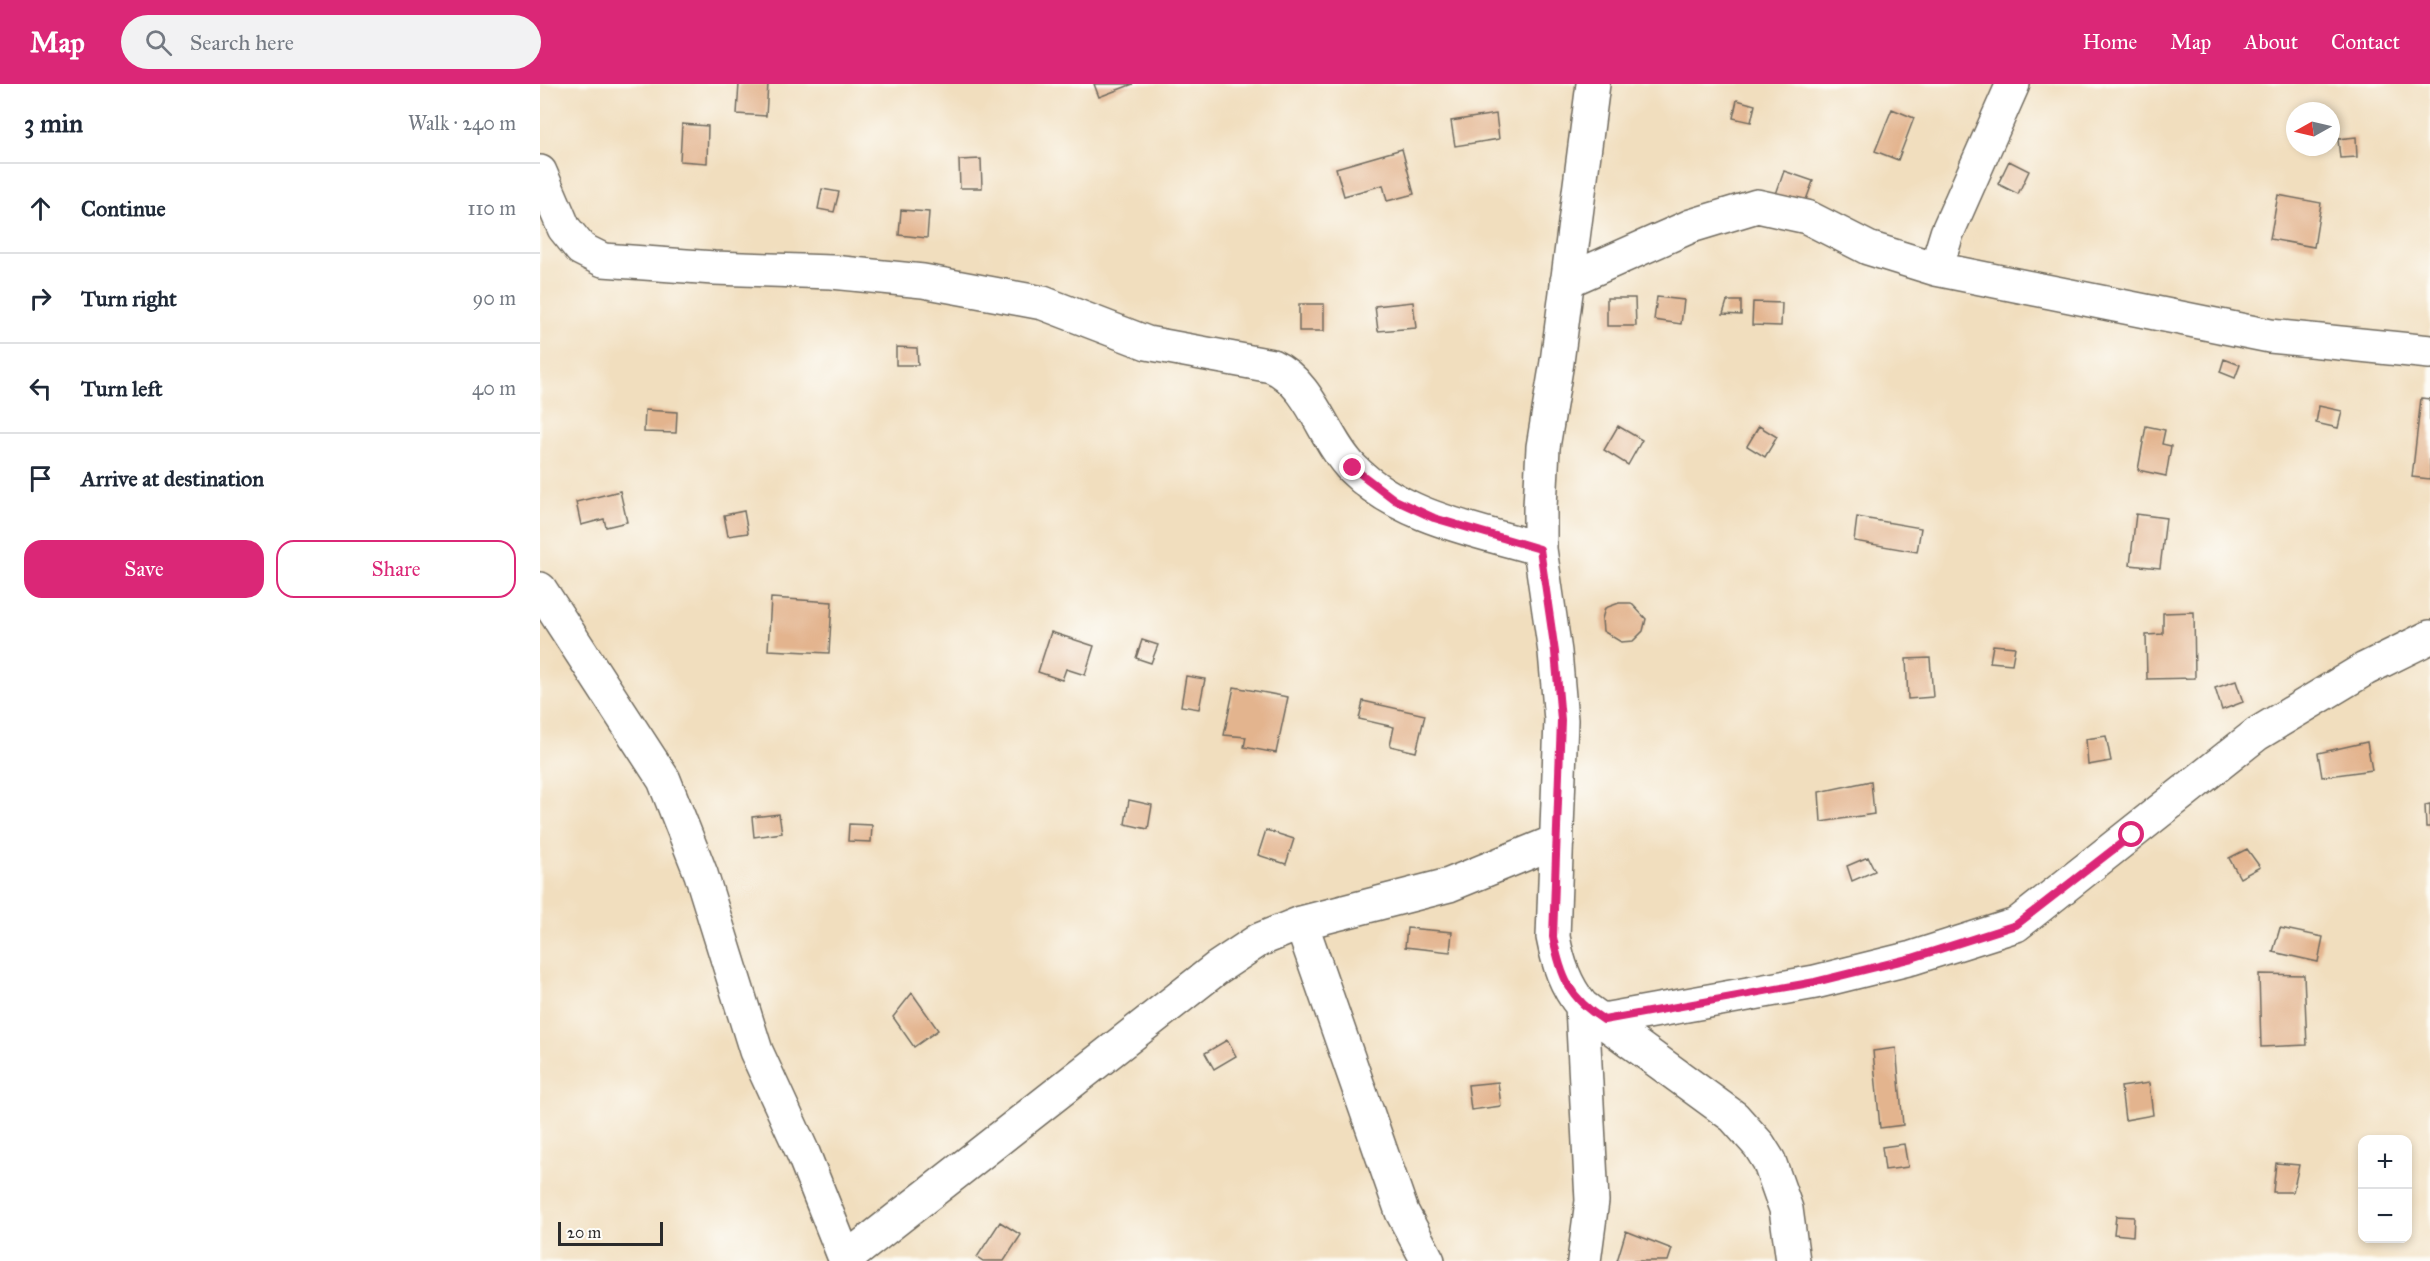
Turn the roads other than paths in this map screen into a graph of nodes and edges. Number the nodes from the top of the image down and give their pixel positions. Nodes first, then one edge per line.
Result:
1 (1593, 84) edge
2 (2013, 84) edge
3 (540, 172) edge
4 (1936, 270) junction
5 (1567, 281) junction
6 (2430, 352) edge
7 (1540, 549) junction
8 (540, 589) edge
9 (2430, 637) edge
10 (1557, 841) junction
11 (1301, 922) junction
12 (1592, 1013) junction
13 (846, 1260) edge
14 (1428, 1261) edge
15 (1584, 1261) edge
16 (1793, 1261) edge

1 - 5 street
2 - 4 street
3 - 7 street
4 - 5 street
4 - 6 street
5 - 7 street
7 - 10 street
8 - 13 street
9 - 12 street
10 - 11 street
10 - 12 street
11 - 13 street
11 - 14 street
12 - 15 street
12 - 16 street

